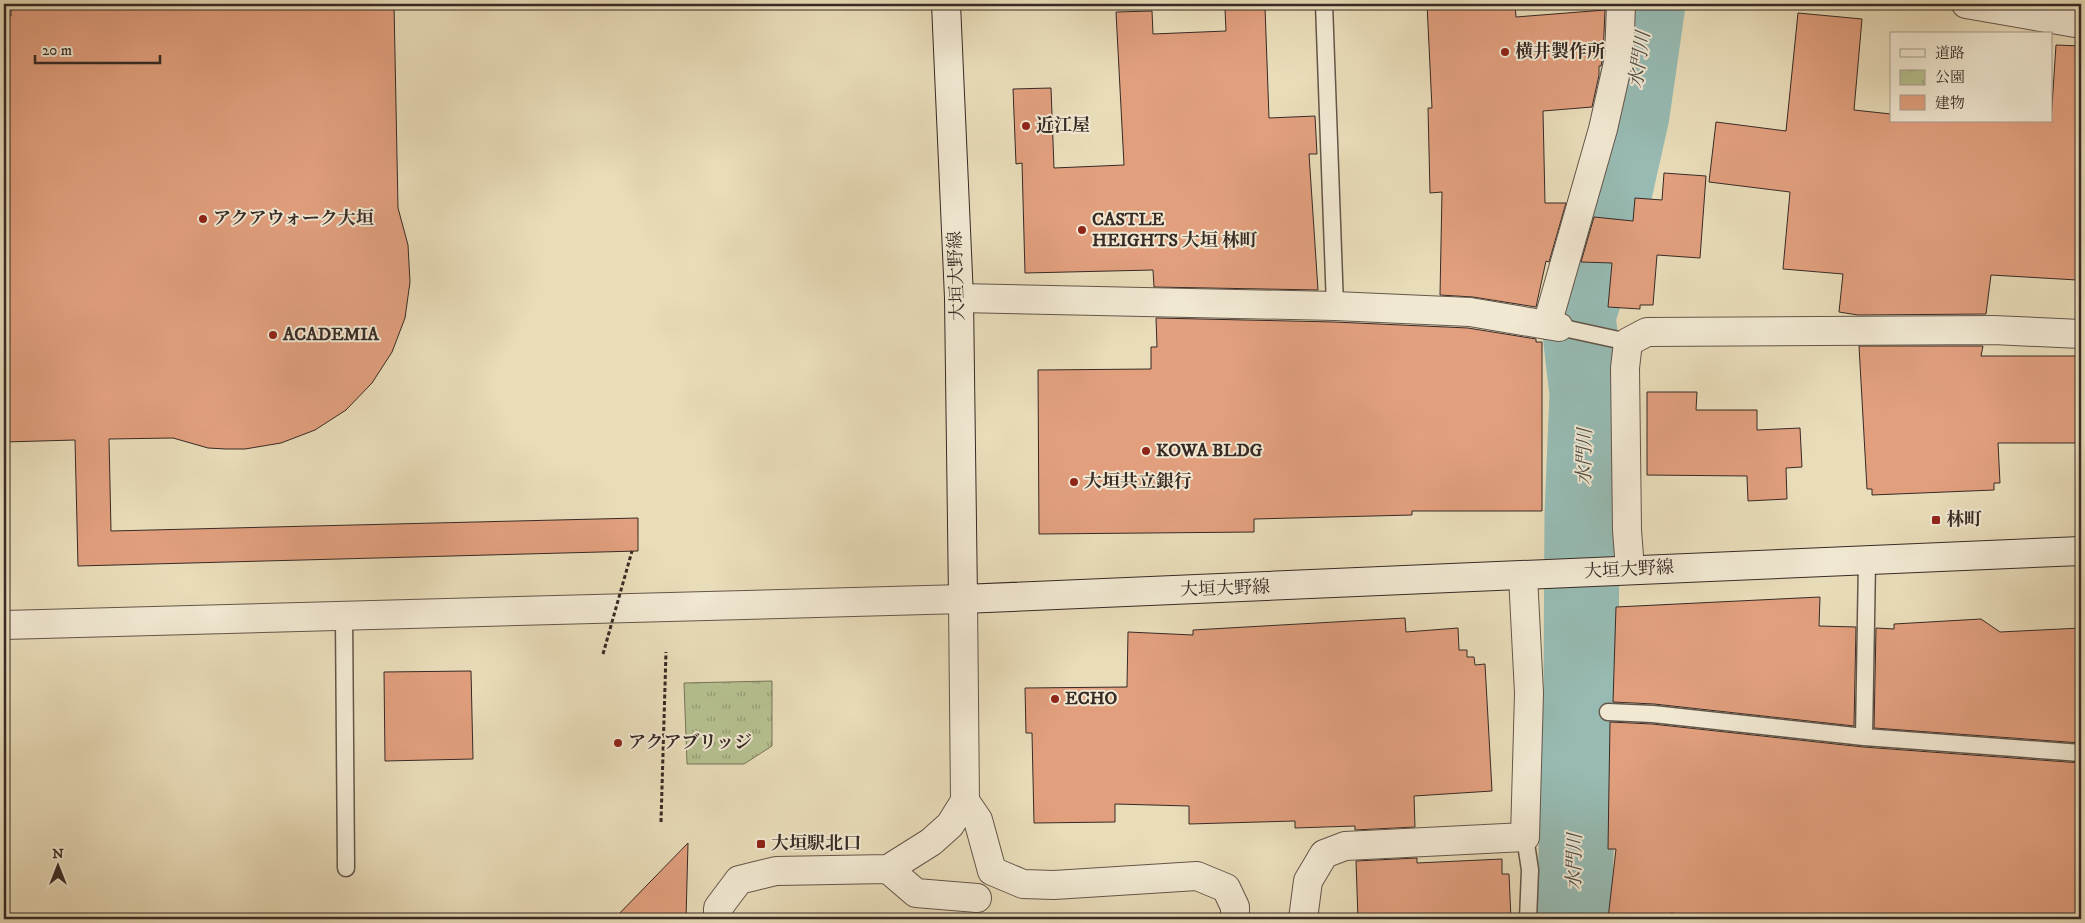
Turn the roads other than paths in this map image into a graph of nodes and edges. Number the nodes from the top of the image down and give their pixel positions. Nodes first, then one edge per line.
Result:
1 (946, 4) edge
2 (1324, 4) edge
3 (1621, 4) edge
4 (1966, 4) edge
5 (2081, 24) edge
6 (959, 298) junction
7 (1335, 306) junction
8 (1553, 326) junction
9 (2081, 334) edge
10 (1621, 341) junction
11 (2081, 551) edge
12 (1867, 561) junction
13 (1623, 570) junction
14 (1531, 575) junction
15 (964, 599) junction
16 (344, 616) junction
17 (4, 625) edge
18 (1608, 712) dead end
19 (1864, 737) junction
20 (2081, 753) edge
21 (965, 801) junction
22 (1524, 837) junction
23 (346, 868) dead end
24 (888, 869) junction
25 (992, 871) junction
26 (975, 908) edge
27 (718, 919) edge
28 (1234, 919) edge
29 (1303, 919) edge
30 (1528, 919) edge

1 - 6 street, 大垣大野線
2 - 7 lane
3 - 8 street
4 - 5 street
6 - 7 street
6 - 15 street, 大垣大野線
7 - 8 street
8 - 10 lane
9 - 10 street
10 - 13 street
11 - 12 street, 大垣大野線
12 - 13 street, 大垣大野線
12 - 19 lane
13 - 14 street, 大垣大野線
14 - 15 street, 大垣大野線
14 - 22 street
15 - 16 street
15 - 21 street
16 - 17 street
16 - 23 lane
18 - 19 lane
19 - 20 lane
21 - 24 street
21 - 25 street
22 - 29 street
22 - 30 lane
24 - 26 street
24 - 27 street
25 - 26 street
25 - 28 street

